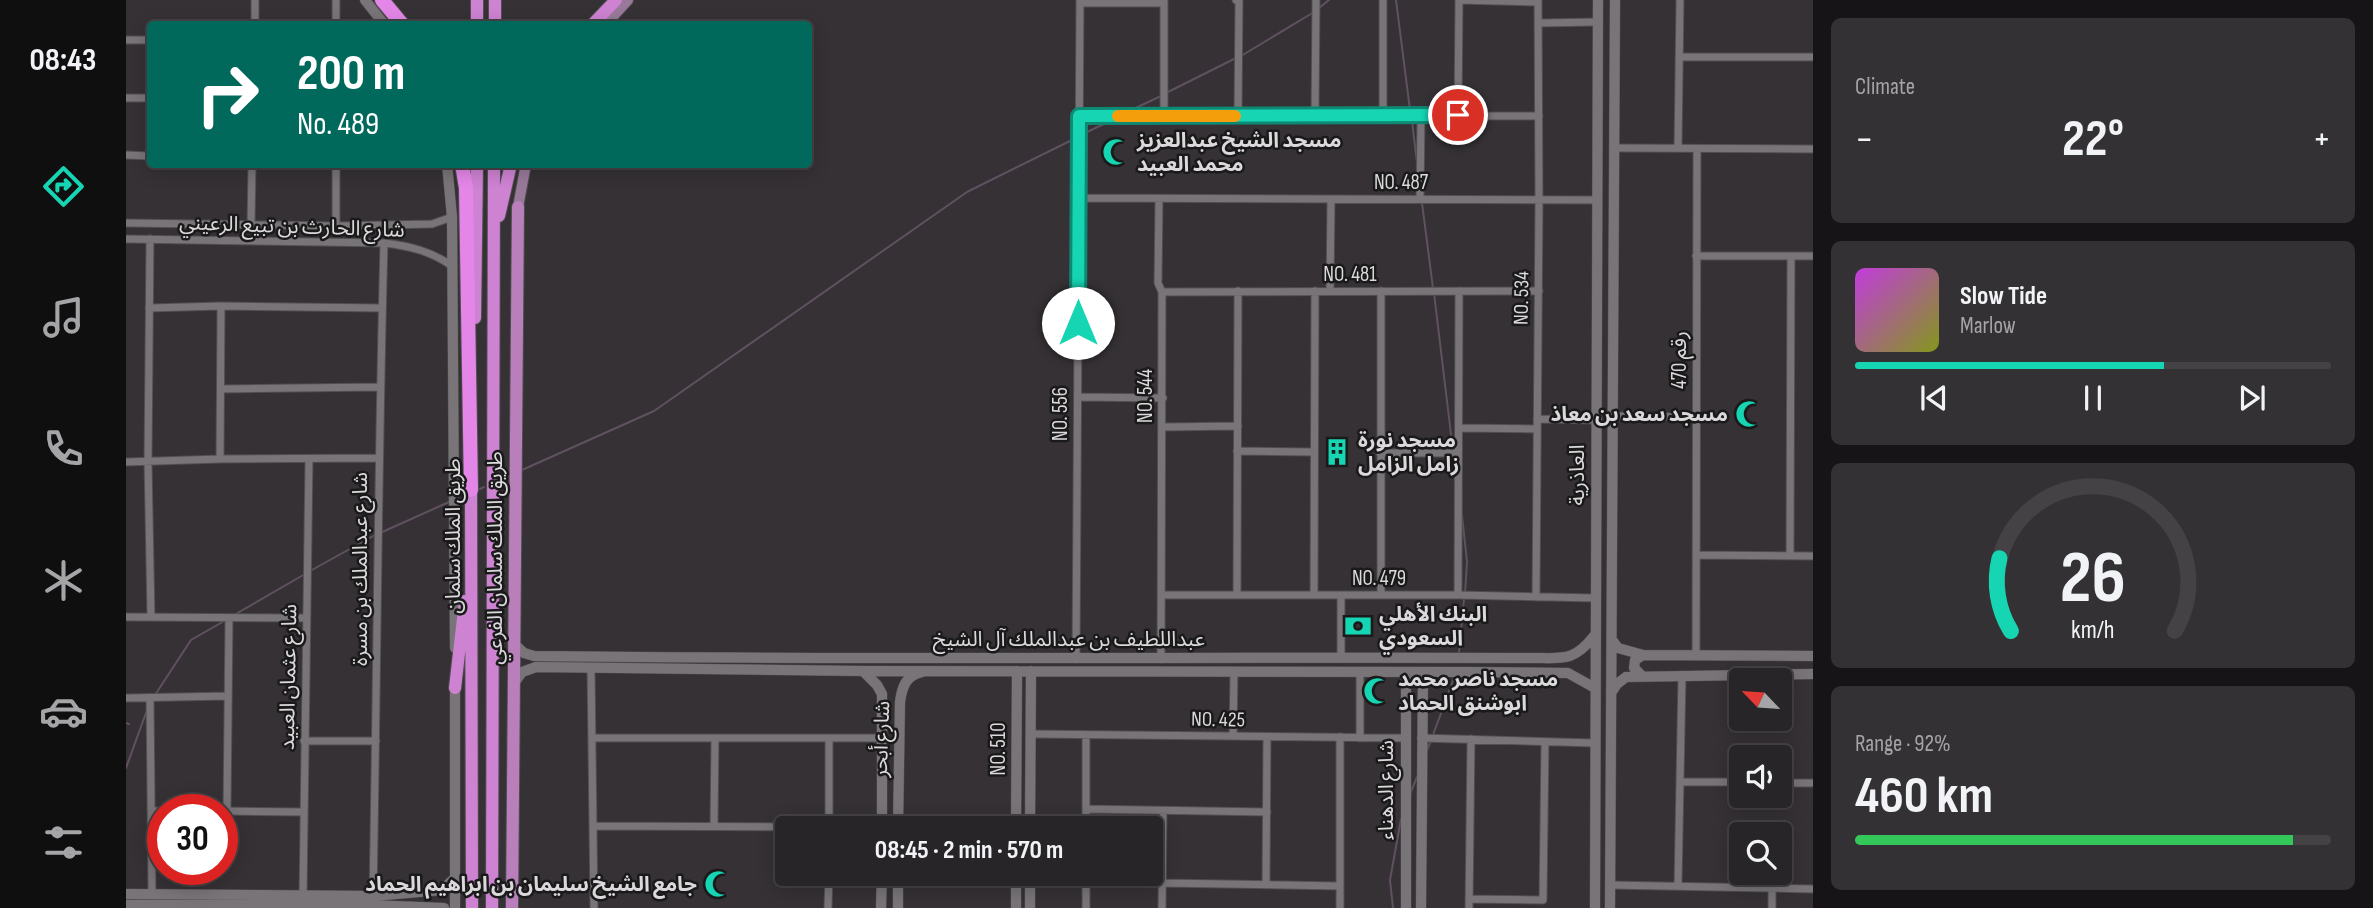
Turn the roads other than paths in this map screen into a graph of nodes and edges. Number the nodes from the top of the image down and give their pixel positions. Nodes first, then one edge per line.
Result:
1 (255, 0) edge
2 (336, 0) edge
3 (365, 0) edge
4 (382, 0) edge
5 (477, 0) edge
6 (495, 0) edge
7 (616, 0) edge
8 (628, 0) edge
9 (1237, 0) edge
10 (1316, 0) edge
11 (1383, 0) edge
12 (1459, 0) edge
13 (1598, 0) edge
14 (1615, 0) edge
15 (1680, 0) edge
16 (1080, 1) edge
17 (1538, 1) edge
18 (1164, 2) edge
19 (255, 21) edge
20 (336, 21) edge
21 (382, 21) edge
22 (400, 21) edge
23 (477, 21) edge
24 (495, 21) edge
25 (596, 21) edge
26 (609, 21) edge
27 (1598, 22) junction
28 (1538, 23) junction
29 (126, 40) edge
30 (147, 40) edge
31 (1679, 57) junction
32 (1813, 57) edge
33 (126, 98) edge
34 (147, 98) edge
35 (1315, 115) junction
36 (1383, 115) junction
37 (1421, 115) junction
38 (1458, 115) junction
39 (1079, 116) junction
40 (1164, 116) junction
41 (1238, 116) junction
42 (1539, 116) junction
43 (1678, 148) junction
44 (1614, 149) junction
45 (1697, 149) junction
46 (1813, 149) edge
47 (1598, 151) junction
48 (126, 155) edge
49 (147, 156) edge
50 (252, 168) edge
51 (336, 168) edge
52 (447, 168) edge
53 (463, 168) edge
54 (478, 168) edge
55 (494, 168) edge
56 (510, 168) edge
57 (526, 168) edge
58 (1079, 198) junction
59 (1159, 199) junction
60 (1331, 199) junction
61 (1420, 199) junction
62 (1598, 200) junction
63 (1539, 201) junction
64 (518, 208) joint
65 (452, 217) junction
66 (126, 223) edge
67 (251, 225) junction
68 (335, 226) junction
69 (126, 239) edge
70 (149, 239) junction
71 (384, 243) junction
72 (493, 244) junction
73 (1696, 256) junction
74 (1791, 256) junction
75 (1813, 256) edge
76 (452, 266) junction
77 (1238, 291) junction
78 (1315, 291) junction
79 (1330, 291) junction
80 (1381, 291) junction
81 (1459, 291) junction
82 (1539, 291) junction
83 (1162, 292) junction
84 (221, 306) junction
85 (149, 308) junction
86 (382, 308) junction
87 (379, 387) junction
88 (221, 389) junction
89 (1077, 397) junction
90 (1163, 398) junction
91 (1612, 416) junction
92 (1696, 417) junction
93 (1537, 418) junction
94 (1597, 420) junction
95 (1238, 426) junction
96 (1163, 427) junction
97 (1459, 428) junction
98 (1537, 429) junction
99 (1237, 452) junction
100 (1314, 452) junction
101 (1380, 453) junction
102 (1458, 453) junction
103 (379, 458) junction
104 (220, 459) junction
105 (309, 459) junction
106 (126, 462) edge
107 (148, 462) junction
108 (471, 490) junction
109 (1596, 508) junction
110 (1612, 509) junction
111 (472, 541) junction
112 (1696, 555) junction
113 (1790, 556) junction
114 (1813, 556) edge
115 (1237, 594) junction
116 (1162, 595) junction
117 (1314, 595) junction
118 (1341, 595) junction
119 (1458, 595) junction
120 (1381, 596) junction
121 (1536, 597) junction
122 (1596, 598) junction
123 (126, 617) edge
124 (151, 617) junction
125 (229, 618) junction
126 (305, 618) junction
127 (1594, 636) junction
128 (1612, 640) junction
129 (513, 643) junction
130 (1643, 655) junction
131 (1290, 656) junction
132 (1570, 656) junction
133 (1696, 656) junction
134 (1813, 656) edge
135 (1340, 657) junction
136 (1462, 658) junction
137 (1076, 659) junction
138 (1161, 659) junction
139 (535, 662) junction
140 (591, 667) junction
141 (932, 670) junction
142 (863, 671) junction
143 (1017, 671) junction
144 (1031, 671) junction
145 (1234, 672) junction
146 (1290, 672) junction
147 (1360, 672) junction
148 (1462, 672) junction
149 (1406, 673) junction
150 (1423, 673) junction
151 (1568, 673) junction
152 (1813, 674) edge
153 (1682, 675) junction
154 (1642, 676) junction
155 (1031, 683) junction
156 (1017, 684) junction
157 (513, 685) junction
158 (1423, 685) junction
159 (1406, 687) junction
160 (455, 688) junction
161 (1595, 688) junction
162 (1610, 693) junction
163 (227, 696) junction
164 (126, 698) edge
165 (150, 698) junction
166 (900, 702) junction
167 (882, 705) junction
168 (1031, 734) junction
169 (1086, 735) junction
170 (1233, 736) junction
171 (1267, 737) junction
172 (1340, 737) junction
173 (1360, 737) junction
174 (592, 738) junction
175 (715, 738) junction
176 (829, 738) junction
177 (882, 738) junction
178 (1405, 738) junction
179 (1422, 738) junction
180 (1471, 739) junction
181 (304, 741) junction
182 (376, 741) junction
183 (1545, 741) junction
184 (1594, 743) junction
185 (1680, 782) junction
186 (1729, 782) edge
187 (1792, 783) edge
188 (1813, 783) edge
189 (152, 794) edge
190 (225, 794) edge
191 (1595, 805) junction
192 (1610, 805) junction
193 (1086, 808) junction
194 (238, 811) edge
195 (304, 811) junction
196 (1163, 811) junction
197 (1267, 812) junction
198 (829, 816) edge
199 (882, 816) edge
200 (898, 816) edge
201 (1016, 816) edge
202 (1030, 816) edge
203 (1086, 816) edge
204 (1163, 816) edge
205 (593, 826) junction
206 (714, 826) junction
207 (775, 827) edge
208 (455, 878) junction
209 (1163, 883) edge
210 (152, 885) edge
211 (1266, 885) junction
212 (1610, 885) junction
213 (829, 886) edge
214 (881, 886) edge
215 (898, 886) edge
216 (1016, 886) edge
217 (1030, 886) edge
218 (1086, 886) edge
219 (1163, 886) edge
220 (1340, 886) junction
221 (1678, 886) junction
222 (1772, 888) junction
223 (1813, 888) edge
224 (152, 893) junction
225 (126, 894) edge
226 (303, 896) junction
227 (371, 903) edge
228 (1469, 904) edge
229 (126, 905) edge
230 (444, 908) edge
231 (455, 908) edge
232 (472, 908) edge
233 (494, 908) edge
234 (512, 908) edge
235 (594, 908) edge
236 (828, 908) edge
237 (881, 908) edge
238 (898, 908) edge
239 (1016, 908) edge
240 (1030, 908) edge
241 (1086, 908) edge
242 (1162, 908) edge
243 (1339, 908) edge
244 (1406, 908) edge
245 (1421, 908) edge
246 (1594, 908) edge
247 (1610, 908) edge
248 (1772, 908) edge

1 - 19 street
2 - 20 street
3 - 21 street
4 - 22 highway
5 - 23 highway
6 - 24 highway
7 - 25 highway
8 - 26 main road
9 - 41 street
10 - 35 street
11 - 36 street
12 - 17 street
12 - 38 street
13 - 27 street, العاذرية
14 - 44 street, العاذرية
15 - 31 street
16 - 18 street
16 - 39 street, NO. 556
17 - 28 street, NO. 534
18 - 40 street
27 - 28 street
27 - 47 street, العاذرية
28 - 42 street, NO. 534
29 - 30 street
31 - 32 street
31 - 43 street
33 - 34 street
35 - 36 street
35 - 41 street
36 - 37 street
37 - 38 street
37 - 61 street
38 - 42 street
39 - 40 street
39 - 58 street, NO. 556
40 - 41 street
42 - 63 street, NO. 534
43 - 44 street
43 - 45 street
44 - 47 street
44 - 91 street, العاذرية
45 - 46 street
45 - 73 street, رقم 470
47 - 62 street, العاذرية
48 - 49 street
50 - 67 street
51 - 68 street
52 - 65 street, طريق الملك سلمان الفرعي
53 - 108 highway
54 - 108 highway, طريق الملك سلمان
55 - 72 highway, طريق الملك سلمان
56 - 72 highway
57 - 64 main road
58 - 59 street, NO. 487
58 - 89 street, NO. 556
59 - 60 street, NO. 487
59 - 83 street, NO. 544
60 - 61 street, NO. 487
60 - 79 street
61 - 63 street, NO. 487
62 - 63 street, NO. 487
62 - 94 street, العاذرية
63 - 82 street, NO. 534
64 - 129 main road, طريق الملك سلمان الفرعي
65 - 68 street, شارع الحارث بن تبيع الرعيني
65 - 76 street, طريق الملك سلمان الفرعي
66 - 67 street, شارع الحارث بن تبيع الرعيني
67 - 68 street, شارع الحارث بن تبيع الرعيني
69 - 70 street, شارع الحارث بن تبيع الرعيني
70 - 71 street, شارع الحارث بن تبيع الرعيني
70 - 85 street
71 - 76 street, شارع الحارث بن تبيع الرعيني
71 - 86 street, شارع عبدالملك بن مسرة
72 - 233 highway, طريق الملك سلمان
73 - 74 street
73 - 92 street, رقم 470
74 - 75 street
74 - 113 street
76 - 160 street, طريق الملك سلمان الفرعي
77 - 78 street, NO. 481
77 - 83 street, NO. 481
77 - 95 street
78 - 79 street, NO. 481
78 - 100 street
79 - 80 street, NO. 481
80 - 81 street, NO. 481
80 - 101 street
81 - 82 street, NO. 481
81 - 97 street
82 - 93 street, NO. 534
83 - 90 street, NO. 544
84 - 85 street
84 - 86 street
84 - 88 street
85 - 107 street
86 - 87 street, شارع عبدالملك بن مسرة
87 - 88 street
87 - 103 street, شارع عبدالملك بن مسرة
88 - 104 street
89 - 90 street
89 - 137 street, NO. 556
90 - 96 street, NO. 544
91 - 92 street
91 - 110 street, العاذرية
92 - 112 street, رقم 470
93 - 94 street
93 - 98 street, NO. 534
94 - 109 street, العاذرية
95 - 96 street
95 - 99 street
96 - 116 street, NO. 544
97 - 98 street
97 - 102 street
98 - 121 street, NO. 534
99 - 100 street
99 - 115 street
100 - 117 street
101 - 102 street
101 - 120 street
102 - 119 street
103 - 105 street
103 - 182 street, شارع عبدالملك بن مسرة
104 - 105 street
104 - 107 street
105 - 126 street, شارع عثمان العبيد
106 - 107 street
107 - 124 street
108 - 111 highway, طريق الملك سلمان
109 - 110 street
109 - 122 street, العاذرية
110 - 128 street, العاذرية
111 - 160 highway
111 - 232 highway, طريق الملك سلمان
112 - 113 street
112 - 133 street, رقم 470
113 - 114 street
115 - 116 street, NO. 479
115 - 117 street, NO. 479
116 - 138 street, NO. 544
117 - 118 street, NO. 479
118 - 120 street, NO. 479
118 - 135 street
119 - 120 street, NO. 479
119 - 121 street, NO. 479
121 - 122 street, NO. 479
122 - 127 street, العاذرية
123 - 124 street
124 - 125 street
125 - 126 street
125 - 163 street
126 - 181 street, شارع عثمان العبيد
127 - 132 street
127 - 161 street, العاذرية
128 - 130 street
128 - 162 street, العاذرية
129 - 139 street
129 - 157 main road, طريق الملك سلمان الفرعي
130 - 133 street
130 - 154 street
131 - 135 street, عبداللطيف بن عبدالملك آل الشيخ
131 - 138 street, عبداللطيف بن عبدالملك آل الشيخ
131 - 146 street
132 - 136 street, عبداللطيف بن عبدالملك آل الشيخ
132 - 151 street
133 - 134 street
135 - 136 street, عبداللطيف بن عبدالملك آل الشيخ
136 - 148 street
137 - 138 street, عبداللطيف بن عبدالملك آل الشيخ
137 - 139 street, عبداللطيف بن عبدالملك آل الشيخ
139 - 140 street, عبداللطيف بن عبدالملك آل الشيخ
139 - 157 street
140 - 142 street, عبداللطيف بن عبدالملك آل الشيخ
140 - 174 street
141 - 142 street, عبداللطيف بن عبدالملك آل الشيخ
141 - 143 street, عبداللطيف بن عبدالملك آل الشيخ
141 - 166 street, شارع أبحر
142 - 167 street, شارع أبحر
143 - 144 street, عبداللطيف بن عبدالملك آل الشيخ
143 - 156 street, NO. 510
144 - 145 street, عبداللطيف بن عبدالملك آل الشيخ
144 - 155 street, NO. 510
145 - 146 street, عبداللطيف بن عبدالملك آل الشيخ
145 - 170 street
146 - 147 street, عبداللطيف بن عبدالملك آل الشيخ
147 - 149 street, عبداللطيف بن عبدالملك آل الشيخ
147 - 173 street
148 - 150 street, عبداللطيف بن عبدالملك آل الشيخ
148 - 151 street, عبداللطيف بن عبدالملك آل الشيخ
149 - 150 street, عبداللطيف بن عبدالملك آل الشيخ
149 - 159 street, شارع الدهناء
150 - 158 street, شارع الدهناء
151 - 161 street, عبداللطيف بن عبدالملك آل الشيخ
152 - 153 street
153 - 154 street
153 - 185 street
154 - 162 street
155 - 156 street
155 - 168 street, NO. 510
156 - 201 street, NO. 510
157 - 234 main road, طريق الملك سلمان الفرعي
158 - 159 street
158 - 179 street, شارع الدهناء
159 - 178 street, شارع الدهناء
160 - 208 street, طريق الملك سلمان الفرعي
161 - 184 street, العاذرية
162 - 192 street, العاذرية
163 - 165 street
163 - 190 street
164 - 165 street
165 - 189 street
166 - 167 street
166 - 200 street, شارع أبحر
167 - 177 street, شارع أبحر
168 - 169 street, NO. 425
168 - 202 street, NO. 510
169 - 170 street, NO. 425
169 - 193 street
170 - 171 street, NO. 425
171 - 172 street, NO. 425
171 - 197 street
172 - 173 street, NO. 425
172 - 220 street
173 - 178 street, NO. 425
174 - 175 street
174 - 205 street
175 - 176 street
175 - 206 street
176 - 177 street
176 - 198 street
177 - 199 street, شارع أبحر
178 - 244 street, شارع الدهناء
179 - 180 street
179 - 245 street, شارع الدهناء
180 - 183 street
180 - 228 street
181 - 182 street
181 - 195 street, شارع عثمان العبيد
182 - 227 street, شارع عبدالملك بن مسرة
183 - 184 street
183 - 228 street
184 - 191 street, العاذرية
185 - 186 street
185 - 221 street
187 - 188 street
191 - 192 street
191 - 246 street, العاذرية
192 - 212 street, العاذرية
193 - 196 street
193 - 203 street
194 - 195 street
195 - 226 street, شارع عثمان العبيد
196 - 197 street
196 - 204 street
197 - 211 street
205 - 206 street
205 - 235 street
206 - 207 street
208 - 227 street
208 - 231 street, طريق الملك سلمان الفرعي
209 - 211 street
210 - 224 street
211 - 220 street
212 - 221 street
212 - 247 street, العاذرية
213 - 236 street
214 - 237 street
215 - 238 street
216 - 239 street
217 - 240 street
218 - 241 street
219 - 242 street
220 - 243 street
221 - 222 street
222 - 223 street
222 - 248 street
224 - 225 street
224 - 226 street
226 - 227 street
227 - 229 street
227 - 230 street

